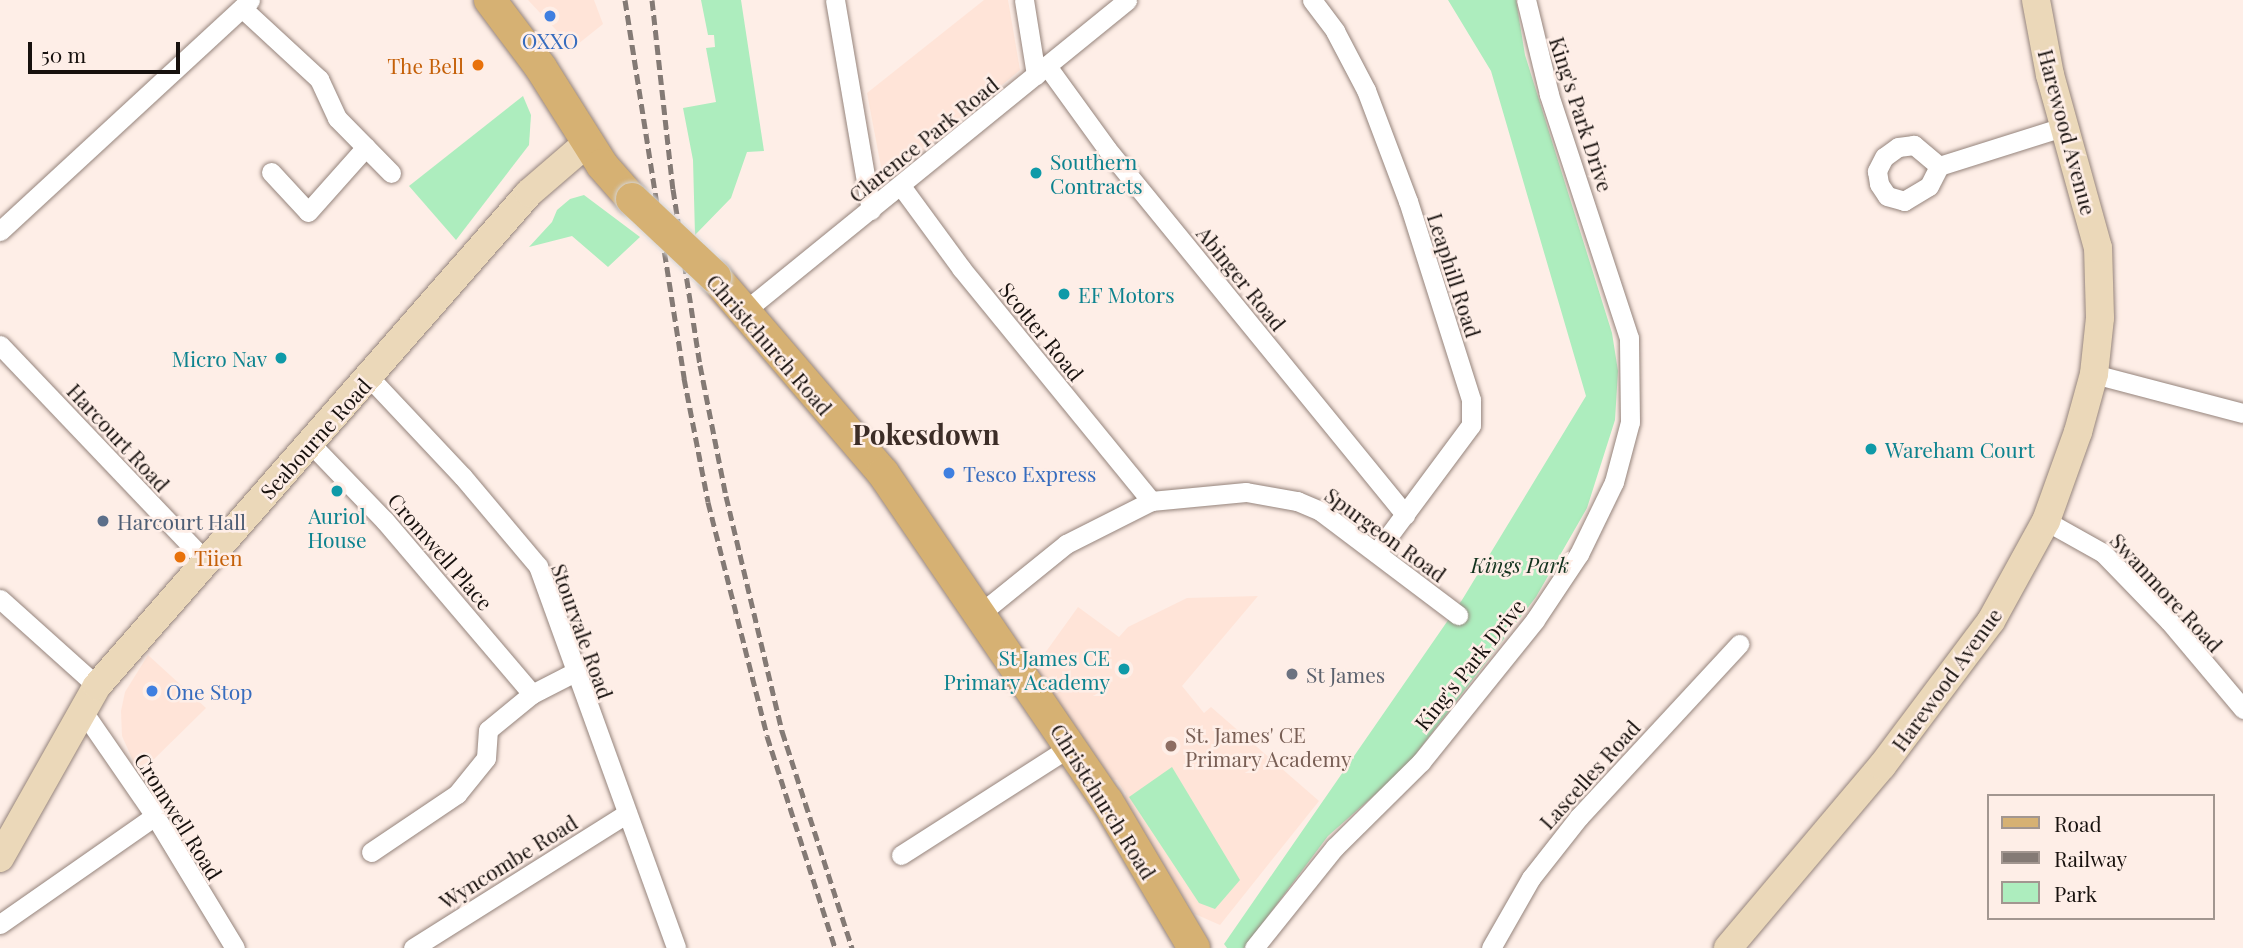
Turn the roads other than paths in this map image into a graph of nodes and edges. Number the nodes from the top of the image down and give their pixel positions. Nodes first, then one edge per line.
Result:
1 (490, 0) edge
2 (835, 0) edge
3 (1024, 0) edge
4 (1126, 0) edge
5 (1311, 0) edge
6 (1526, 0) edge
7 (2036, 0) edge
8 (246, 4) edge
9 (1042, 71) junction
10 (2066, 126) junction
11 (587, 143) junction
12 (366, 147) junction
13 (1939, 166) dead end
14 (271, 172) dead end
15 (391, 173) dead end
16 (901, 186) junction
17 (871, 210) junction
18 (0, 231) edge
19 (746, 310) junction
20 (0, 345) edge
21 (2094, 374) junction
22 (369, 377) junction
23 (2243, 413) edge
24 (310, 443) junction
25 (1151, 500) junction
26 (1405, 515) junction
27 (2046, 521) junction
28 (1376, 553) junction
29 (205, 561) junction
30 (0, 599) edge
31 (982, 612) junction
32 (1458, 615) dead end
33 (1739, 644) dead end
34 (573, 673) junction
35 (97, 685) junction
36 (532, 694) junction
37 (2243, 709) edge
38 (82, 710) junction
39 (1070, 747) junction
40 (627, 813) junction
41 (155, 816) junction
42 (370, 852) dead end
43 (901, 855) dead end
44 (0, 858) edge
45 (0, 924) edge
46 (235, 948) edge
47 (413, 948) edge
48 (676, 948) edge
49 (1194, 948) edge
50 (1254, 948) edge
51 (1491, 948) edge
52 (1728, 948) edge

1 - 11 main road, Christchurch Road
2 - 17 street
3 - 9 street
4 - 9 street, Clarence Park Road
5 - 26 street, Leaphill Road
6 - 50 street, King's Park Drive
7 - 10 street, Harewood Avenue
8 - 12 street
8 - 18 street
9 - 16 street, Clarence Park Road
9 - 26 street, Abinger Road
10 - 13 street
10 - 21 street, Harewood Avenue
11 - 19 main road, Christchurch Road, bridge
11 - 22 street, Seabourne Road
12 - 14 street
12 - 15 street
16 - 17 street, Clarence Park Road
16 - 25 street, Scotter Road
17 - 19 street, Clarence Park Road
19 - 31 main road, Christchurch Road
20 - 29 street, Harcourt Road
21 - 23 street
21 - 27 street, Harewood Avenue
22 - 24 street, Seabourne Road
22 - 34 street, Stourvale Road
24 - 29 street, Seabourne Road
24 - 36 street, Cromwell Place
25 - 28 street, Spurgeon Road
25 - 31 street, Spurgeon Road
26 - 28 street, Leaphill Road
27 - 37 street, Swanmore Road
27 - 52 street, Harewood Avenue
28 - 32 street, Spurgeon Road
29 - 35 street, Seabourne Road
30 - 35 street
31 - 39 main road, Christchurch Road
33 - 51 street, Lascelles Road
34 - 36 street
34 - 40 street, Stourvale Road
35 - 38 street, Seabourne Road
36 - 42 street
38 - 41 street, Cromwell Road
38 - 44 street, Seabourne Road
39 - 43 street
39 - 49 main road, Christchurch Road
40 - 47 street, Wyncombe Road
40 - 48 street, Stourvale Road
41 - 45 street
41 - 46 street, Cromwell Road

